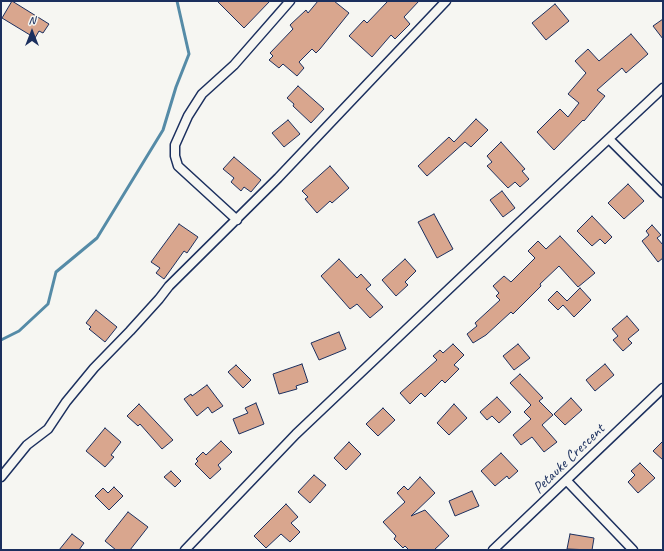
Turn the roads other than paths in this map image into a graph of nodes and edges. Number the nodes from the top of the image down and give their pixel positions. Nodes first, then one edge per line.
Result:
1 (290, 1) edge
2 (446, 1) edge
3 (663, 88) edge
4 (609, 139) junction
5 (663, 193) edge
6 (237, 220) junction
7 (663, 388) edge
8 (1, 477) edge
9 (566, 482) junction
10 (185, 550) edge
11 (493, 550) edge
12 (633, 550) edge

1 - 6 street
2 - 6 street
3 - 4 street
4 - 5 street
4 - 10 street
6 - 8 street
7 - 9 street, Petauke Crescent
9 - 11 street, Petauke Crescent
9 - 12 street

